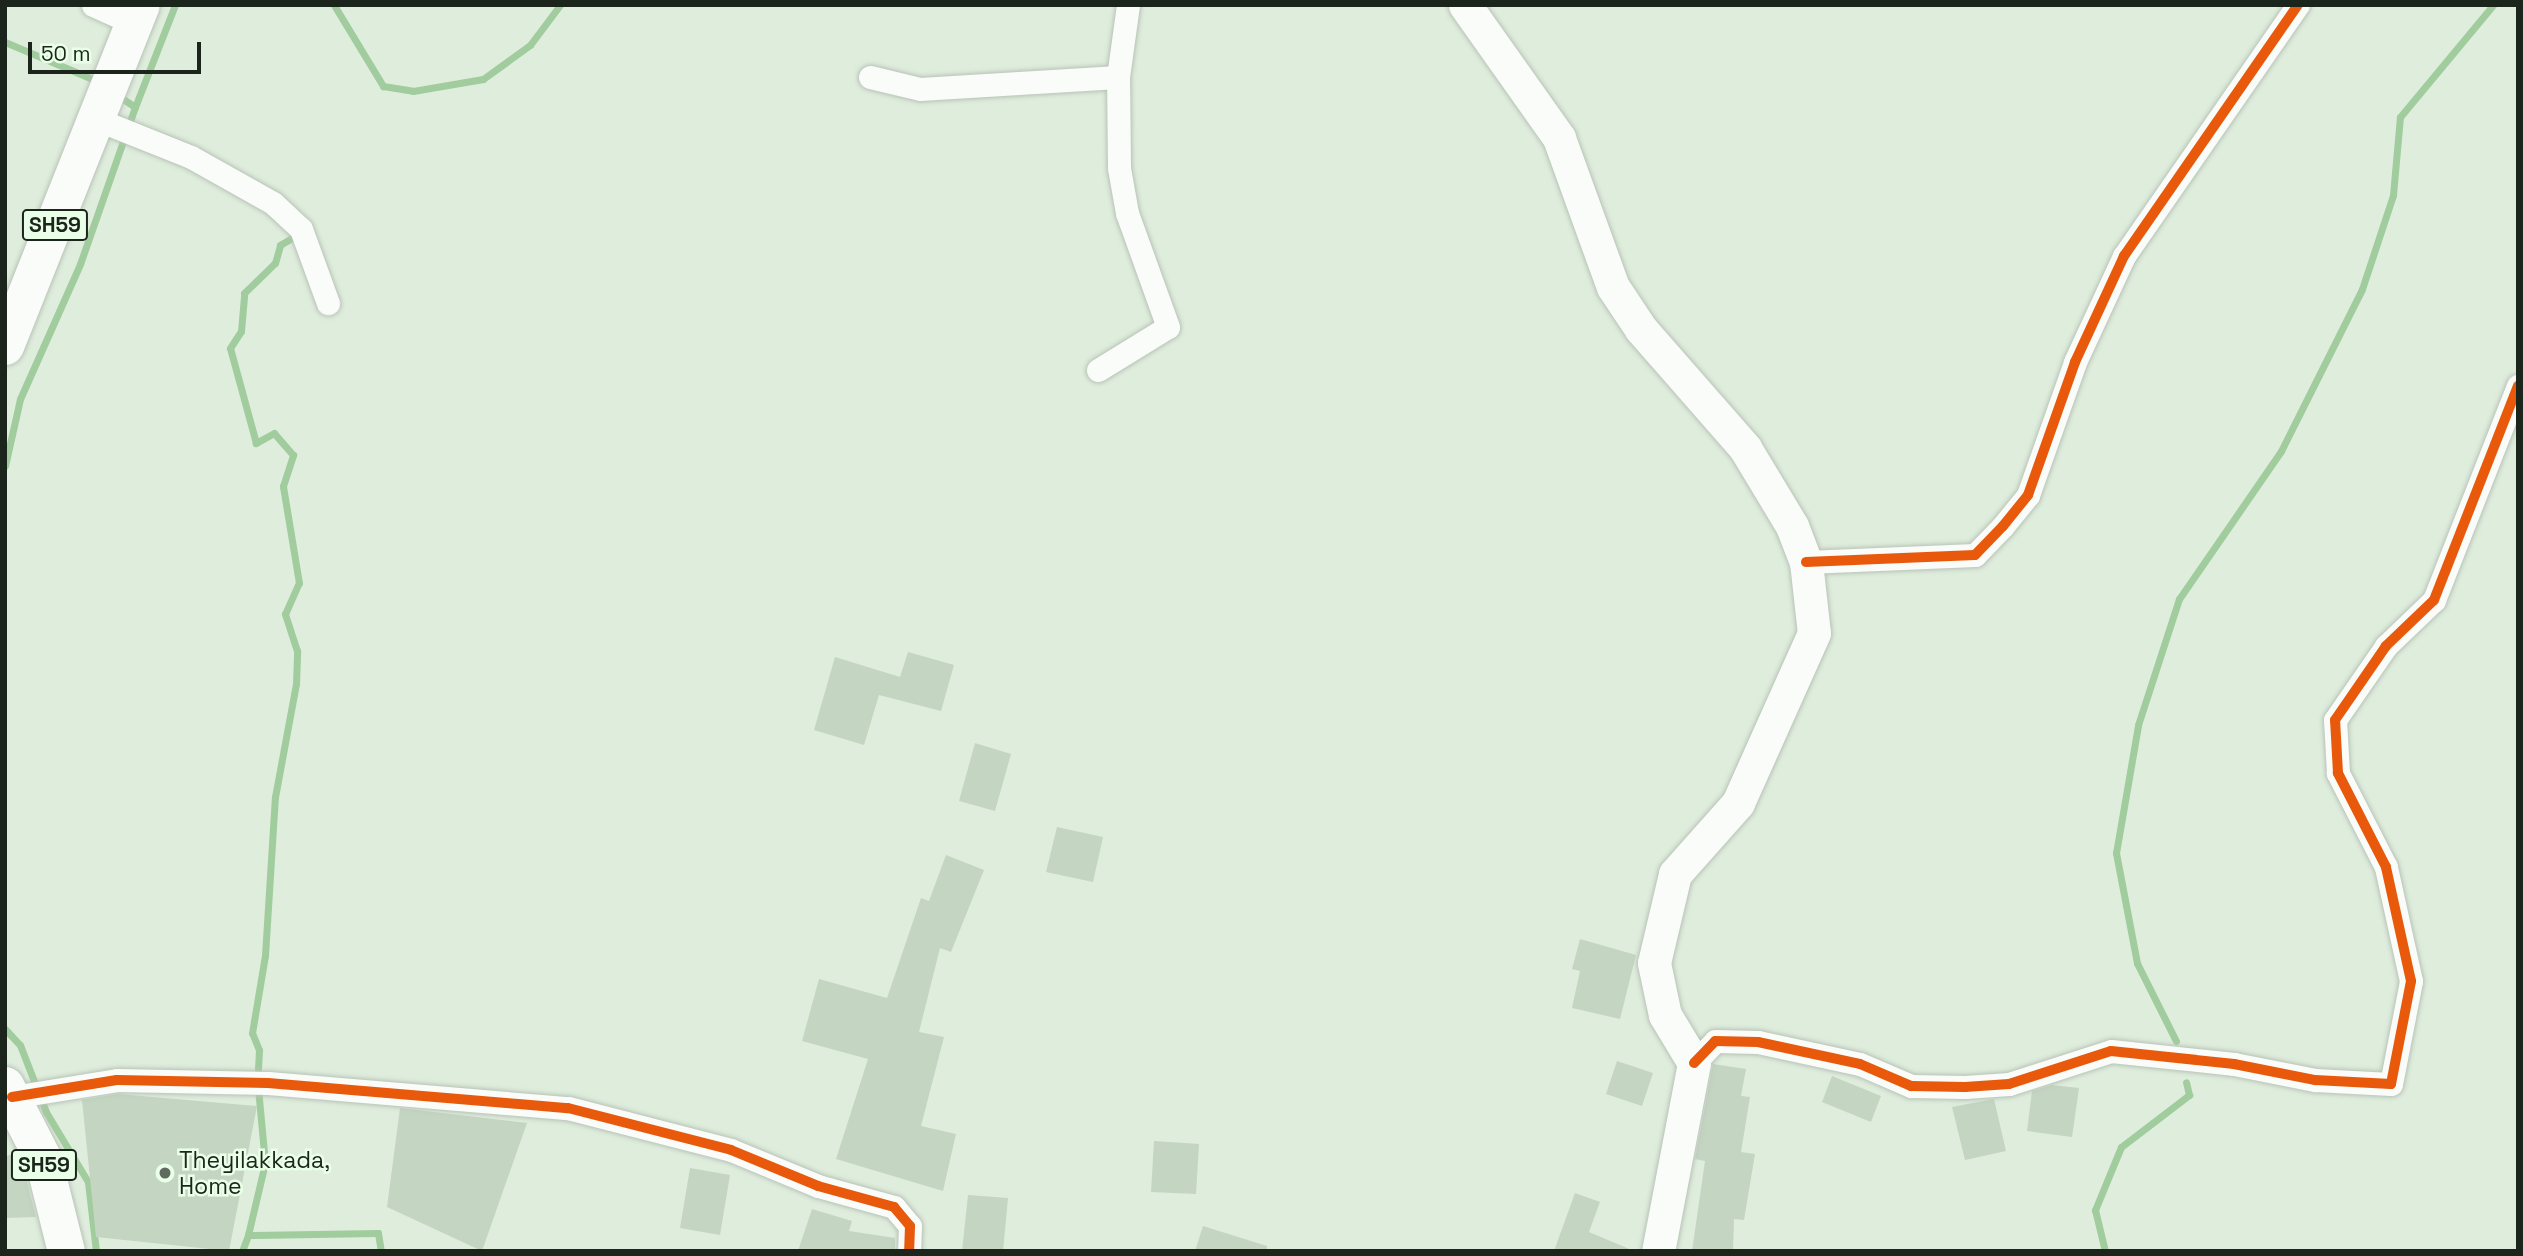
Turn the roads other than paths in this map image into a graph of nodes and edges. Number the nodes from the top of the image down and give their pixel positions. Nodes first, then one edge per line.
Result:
1 (93, 5) edge
2 (1128, 5) edge
3 (1465, 5) edge
4 (2298, 5) edge
5 (137, 14) edge
6 (1118, 77) junction
7 (870, 78) dead end
8 (104, 99) junction
9 (328, 303) dead end
10 (5, 346) edge
11 (1098, 370) dead end
12 (2518, 386) edge
13 (1806, 562) junction
14 (1694, 1063) junction
15 (9, 1091) edge
16 (66, 1251) edge
17 (909, 1251) edge
18 (1658, 1251) edge

1 - 5 street
2 - 6 street
3 - 13 main road
4 - 13 street
5 - 8 main road, SH59
6 - 7 street
6 - 11 street
8 - 9 street
8 - 10 main road, SH59
12 - 14 street
13 - 14 main road
14 - 18 main road
15 - 16 main road, SH59
15 - 17 street

